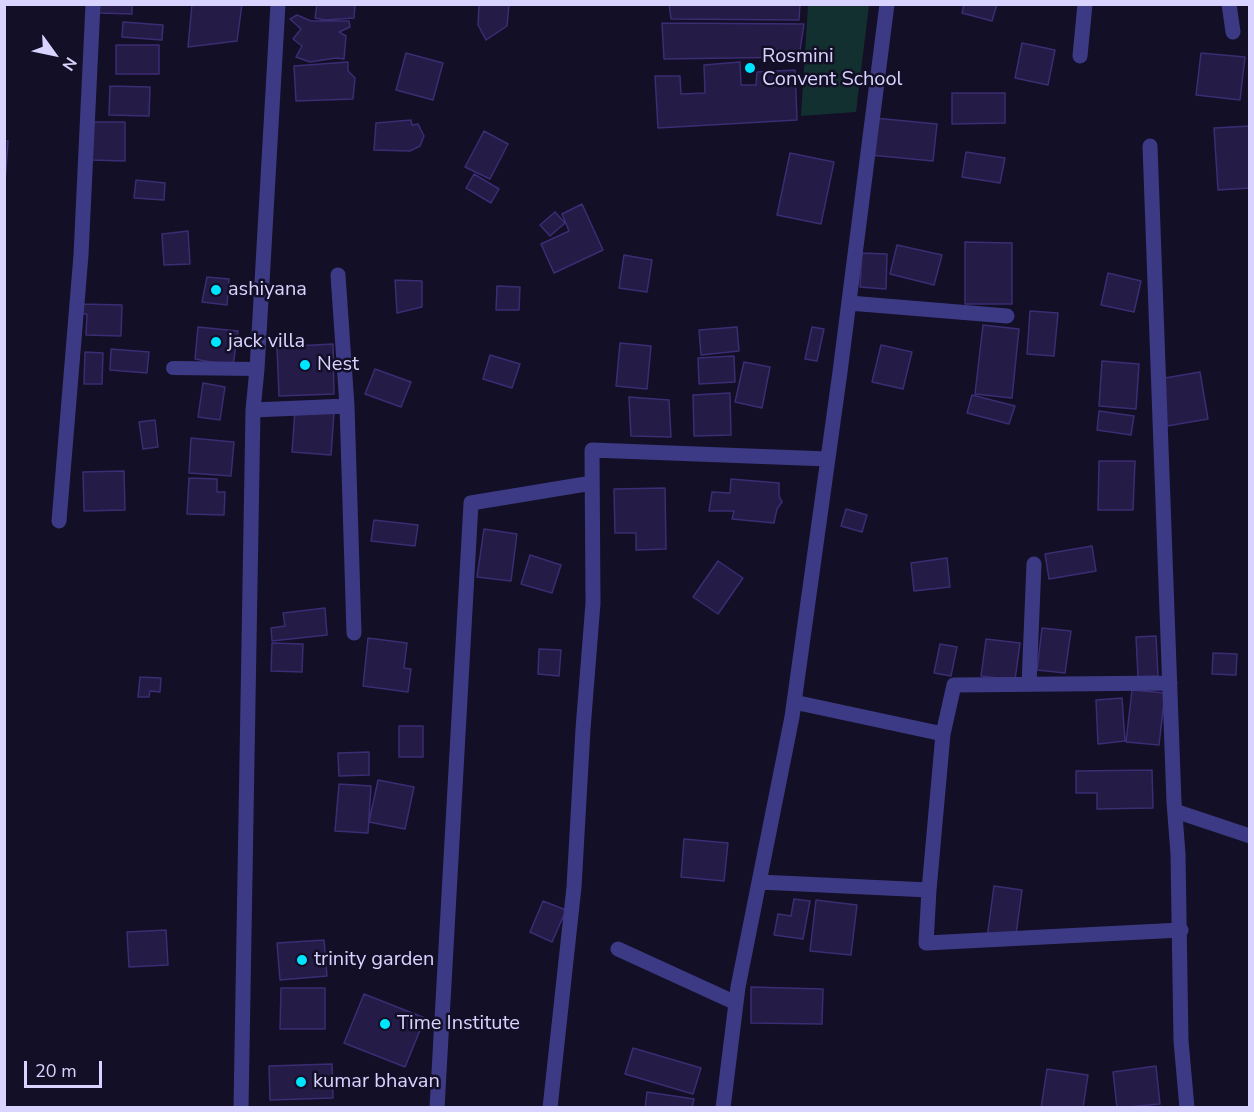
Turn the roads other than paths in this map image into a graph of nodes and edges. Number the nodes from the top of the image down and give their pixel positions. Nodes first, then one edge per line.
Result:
1 (93, 4) edge
2 (278, 4) edge
3 (887, 4) edge
4 (1085, 4) edge
5 (1229, 4) edge
6 (1233, 32) dead end
7 (1080, 56) dead end
8 (1150, 146) dead end
9 (338, 275) dead end
10 (849, 303) junction
11 (1007, 316) dead end
12 (173, 368) dead end
13 (257, 369) junction
14 (347, 406) junction
15 (253, 410) junction
16 (828, 459) junction
17 (592, 483) junction
18 (59, 521) dead end
19 (1035, 564) dead end
20 (354, 633) dead end
21 (1170, 683) junction
22 (1029, 684) junction
23 (794, 702) junction
24 (943, 734) junction
25 (1175, 811) junction
26 (1250, 836) edge
27 (759, 882) junction
28 (929, 890) junction
29 (1181, 930) junction
30 (618, 949) dead end
31 (736, 1003) junction
32 (241, 1107) edge
33 (437, 1107) edge
34 (550, 1107) edge
35 (723, 1107) edge
36 (1187, 1107) edge

1 - 18 street
2 - 13 street
3 - 10 street
4 - 7 street
5 - 6 street
8 - 21 street
9 - 14 street
10 - 11 street
10 - 16 street
12 - 13 lane
13 - 15 street
14 - 15 street
14 - 20 street
15 - 32 street
16 - 17 street
16 - 23 street
17 - 33 street
17 - 34 street
19 - 22 street
21 - 22 street
21 - 25 street
22 - 24 street
23 - 24 street
23 - 27 street
24 - 28 street
25 - 26 street
25 - 29 street
27 - 28 street
27 - 31 street
28 - 29 street
29 - 36 street
30 - 31 street
31 - 35 street

